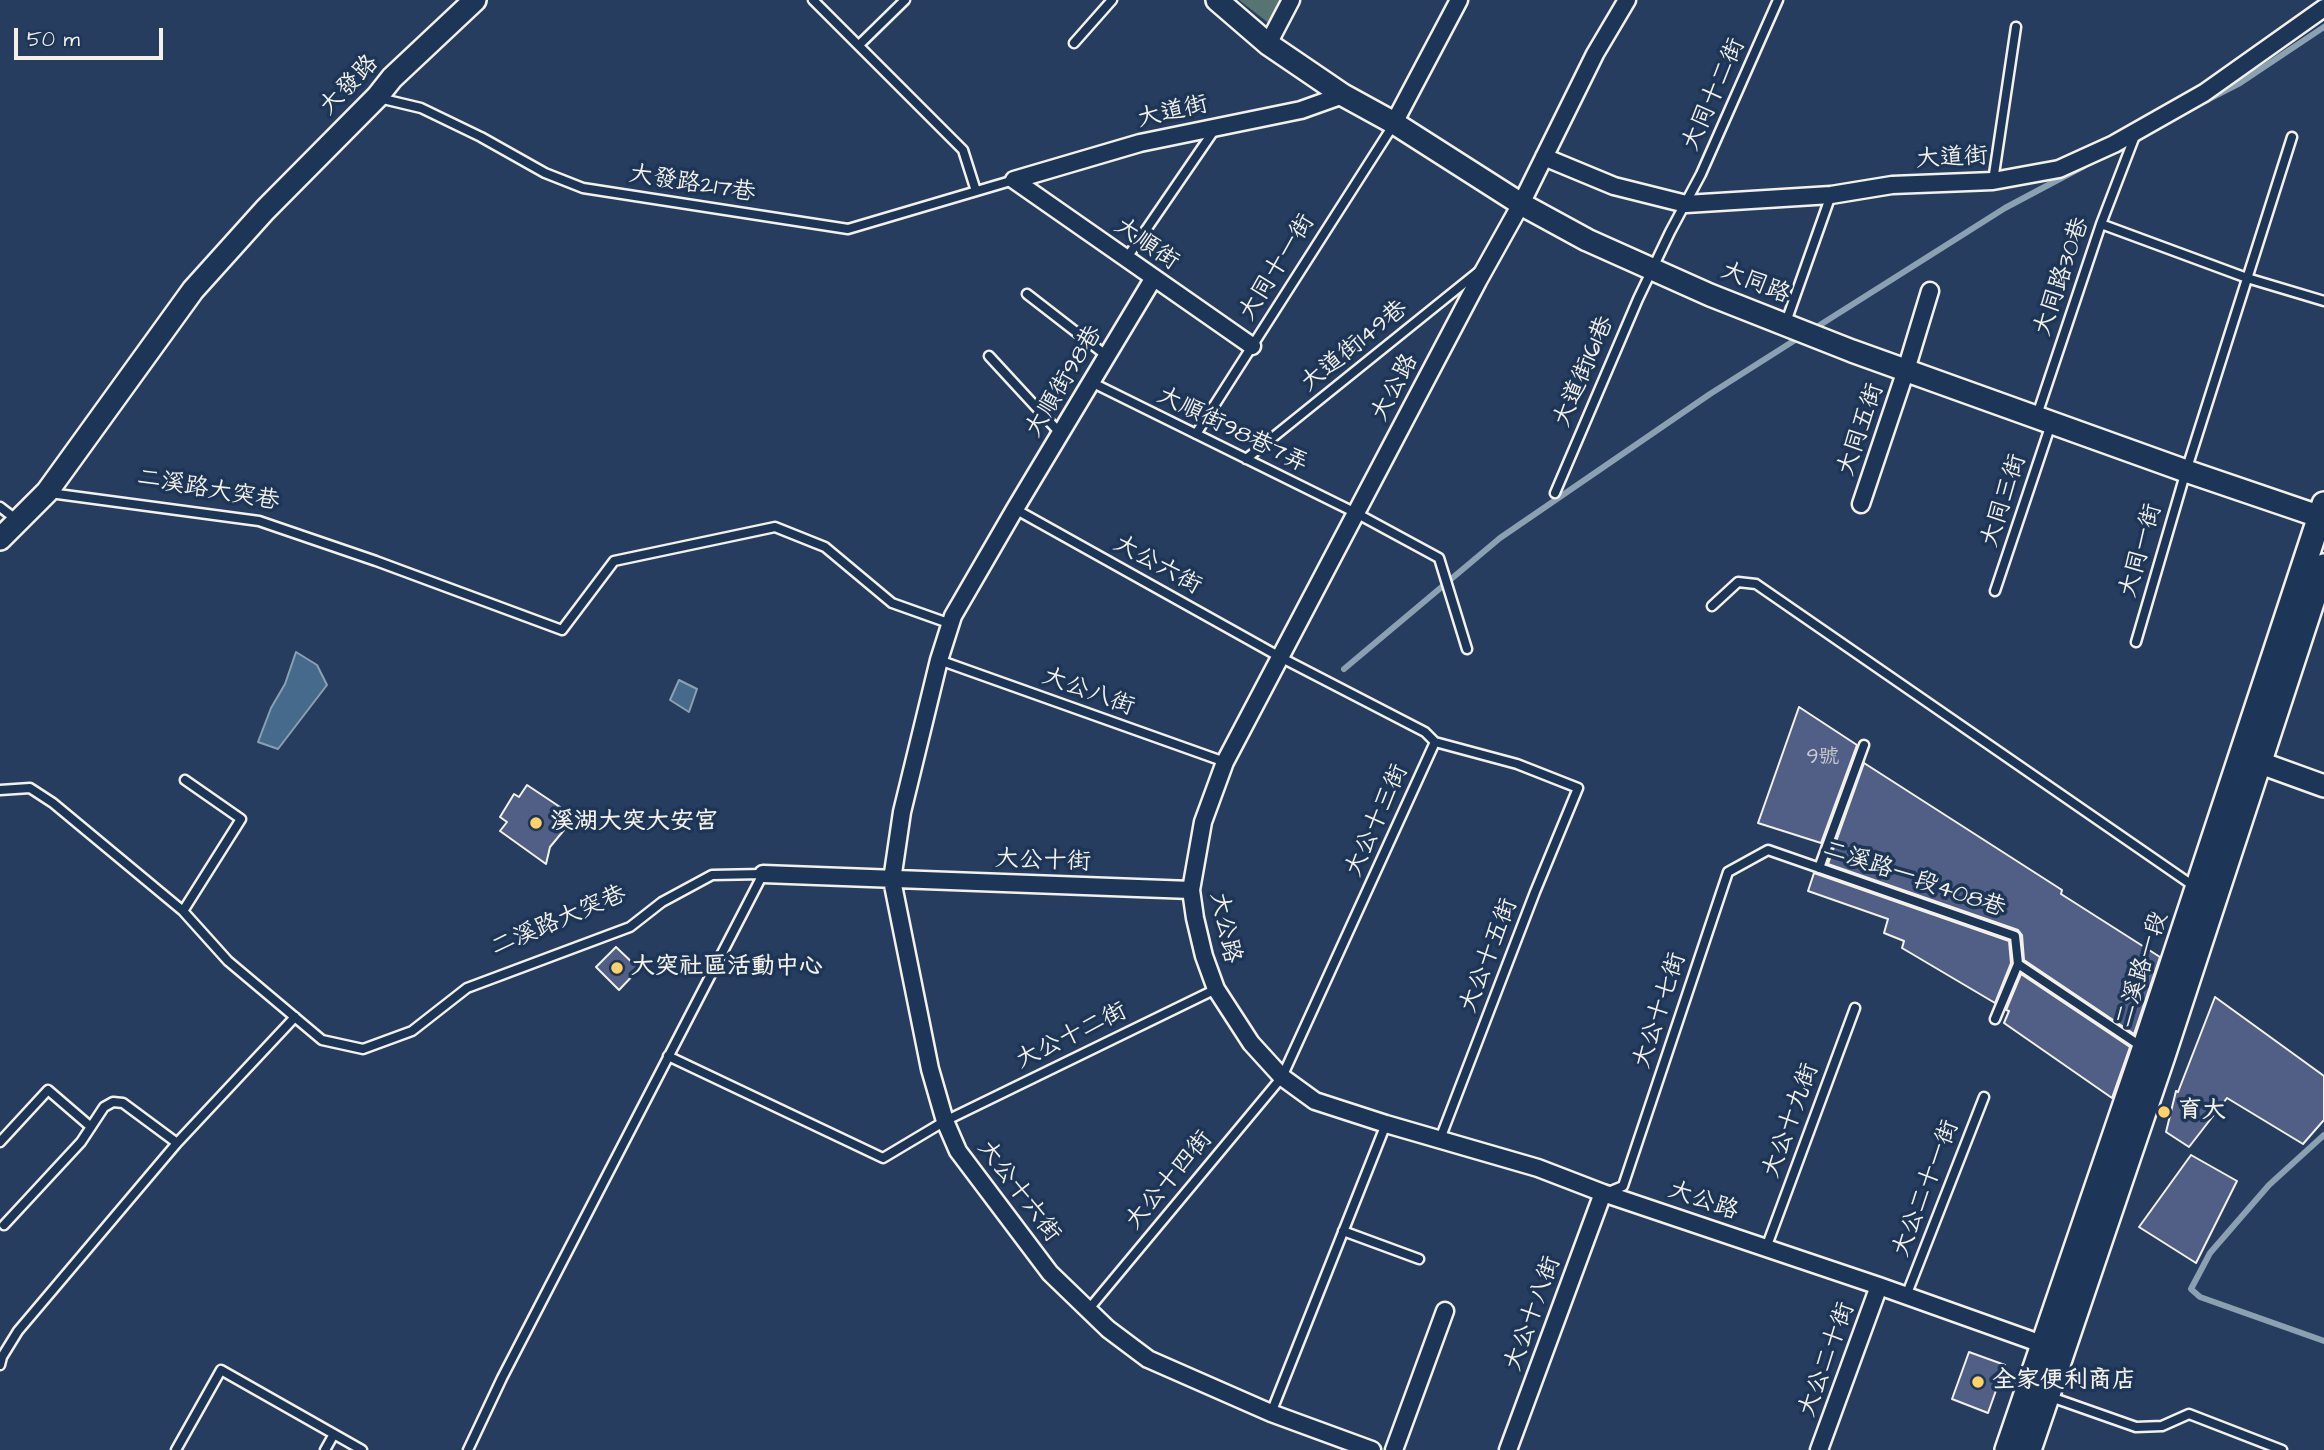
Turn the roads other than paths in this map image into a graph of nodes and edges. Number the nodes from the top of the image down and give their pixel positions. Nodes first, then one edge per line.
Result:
1 (475, 0) edge
2 (813, 0) edge
3 (905, 0) edge
4 (1112, 0) edge
5 (1217, 0) edge
6 (1292, 0) edge
7 (1459, 0) edge
8 (1627, 0) edge
9 (1778, 0) edge
10 (2324, 8) edge
11 (2016, 27) dead end
12 (1074, 43) dead end
13 (1268, 44) junction
14 (859, 45) junction
15 (1343, 95) junction
16 (377, 97) junction
17 (1394, 123) junction
18 (1217, 127) junction
19 (2137, 131) junction
20 (2292, 137) dead end
21 (1544, 157) junction
22 (1014, 180) junction
23 (1993, 181) junction
24 (976, 191) junction
25 (1831, 195) junction
26 (1521, 204) junction
27 (1686, 204) junction
28 (2101, 224) junction
29 (1126, 259) junction
30 (1488, 264) junction
31 (1652, 268) junction
32 (2247, 278) junction
33 (1153, 279) junction
34 (1930, 291) dead end
35 (1027, 294) dead end
36 (2324, 301) edge
37 (1799, 330) junction
38 (1252, 346) junction
39 (989, 356) dead end
40 (1107, 356) junction
41 (1906, 370) junction
42 (1091, 382) junction
43 (2044, 420) junction
44 (1060, 433) junction
45 (1196, 434) junction
46 (1246, 459) junction
47 (2186, 471) junction
48 (47, 492) junction
49 (1555, 493) dead end
50 (1861, 504) dead end
51 (0, 507) edge
52 (1015, 509) junction
53 (1356, 513) junction
54 (2323, 513) edge
55 (18, 521) junction
56 (0, 539) edge
57 (2324, 566) edge
58 (1995, 591) dead end
59 (1712, 607) dead end
60 (951, 624) junction
61 (2136, 642) dead end
62 (1467, 649) dead end
63 (1280, 657) junction
64 (939, 660) junction
65 (1435, 742) junction
66 (1864, 745) dead end
67 (2251, 760) junction
68 (1225, 762) junction
69 (185, 780) dead end
70 (2324, 786) edge
71 (0, 790) edge
72 (1768, 850) joint
73 (1819, 868) junction
74 (763, 874) junction
75 (892, 880) junction
76 (2197, 889) junction
77 (1191, 890) junction
78 (183, 911) junction
79 (2018, 964) junction
80 (1216, 989) junction
81 (1855, 1008) dead end
82 (295, 1017) junction
83 (1996, 1019) dead end
84 (2154, 1052) junction
85 (668, 1056) junction
86 (1282, 1077) junction
87 (1984, 1097) dead end
88 (945, 1121) junction
89 (1386, 1124) junction
90 (91, 1127) junction
91 (1440, 1139) junction
92 (0, 1142) edge
93 (177, 1143) junction
94 (1603, 1194) junction
95 (4, 1225) dead end
96 (1343, 1231) junction
97 (1766, 1248) junction
98 (1419, 1259) dead end
99 (1879, 1286) junction
100 (1906, 1296) junction
101 (1088, 1310) junction
102 (1445, 1311) dead end
103 (2052, 1347) junction
104 (0, 1365) edge
105 (2047, 1396) junction
106 (1271, 1413) junction
107 (334, 1434) junction
108 (176, 1450) edge
109 (325, 1450) edge
110 (362, 1450) edge
111 (468, 1450) edge
112 (1372, 1450) edge
113 (1394, 1450) edge
114 (1508, 1450) edge
115 (1819, 1450) edge
116 (2007, 1450) edge
117 (2029, 1450) edge
118 (2282, 1450) edge

1 - 16 street, 大發路
2 - 14 lane
3 - 14 lane
4 - 12 lane
5 - 13 street, 大同路
6 - 13 street
7 - 17 street
8 - 21 street, 大公路
9 - 27 lane, 大同十二街
10 - 19 street, 大道街
11 - 23 lane
13 - 15 street, 大同路
14 - 24 lane
15 - 17 street, 大同路
15 - 18 street, 大道街
16 - 24 lane, 大發路217巷
16 - 48 street, 大發路
17 - 26 street, 大同路
17 - 38 lane, 大同十一街
18 - 22 street, 大道街
18 - 29 lane
19 - 23 street, 大道街
19 - 28 lane, 大同路30巷
20 - 32 lane, 大同一街
21 - 26 street, 大公路
21 - 27 street, 大道街
22 - 24 lane, 大發路217巷
22 - 29 street, 大順街
23 - 25 street, 大道街
25 - 27 street, 大道街
25 - 37 lane
26 - 30 street, 大公路
26 - 31 street, 大同路
27 - 31 lane, 大同十二街
28 - 32 lane
28 - 43 lane, 大同路30巷
29 - 33 street, 大順街
30 - 46 lane, 大道街149巷
30 - 53 street, 大公路
31 - 37 street, 大同路
31 - 49 lane, 大道街161巷
32 - 36 lane
32 - 47 lane, 大同一街
33 - 38 street, 大順街
33 - 40 street, 大順街98巷
34 - 41 street, 大同五街
35 - 40 lane
37 - 41 street, 大同路
38 - 45 lane, 大同十一街
39 - 44 lane
40 - 42 street, 大順街98巷
41 - 43 street, 大同路
41 - 50 street, 大同五街
42 - 44 street, 大順街98巷
42 - 45 lane, 大順街98巷7弄
43 - 47 street, 大同路
43 - 58 lane, 大同三街
44 - 52 street, 大順街98巷
45 - 46 lane, 大順街98巷7弄
46 - 53 lane, 大順街98巷7弄
47 - 54 street, 大同路
47 - 61 lane, 大同一街
48 - 55 street
48 - 60 lane, 二溪路大突巷
51 - 55 lane
52 - 60 street
52 - 63 lane, 大公六街
53 - 62 lane, 大順街98巷7弄
53 - 63 street, 大公路
54 - 67 main road, 二溪路一段
55 - 56 street
57 - 67 main road, 二溪路一段
59 - 76 lane
60 - 64 street
63 - 65 lane, 大公十三街
63 - 68 street, 大公路
64 - 68 lane, 大公八街
64 - 75 street
65 - 86 lane, 大公十三街
65 - 91 lane, 大公十五街
66 - 73 lane
67 - 70 street
67 - 76 main road, 二溪路一段
67 - 84 main road, 二溪路一段
68 - 77 street, 大公路
69 - 78 lane
71 - 78 lane, 二溪路大突巷
72 - 73 lane, 二溪路一段408巷
72 - 94 lane, 大公十七街
73 - 79 lane, 二溪路一段408巷
74 - 75 street, 大公十街
74 - 82 lane, 二溪路大突巷
74 - 85 lane
75 - 77 street, 大公十街
75 - 88 street, 大公十六街
76 - 84 main road, 二溪路一段
77 - 80 street, 大公路
78 - 82 lane, 二溪路大突巷
79 - 83 lane
79 - 84 lane
80 - 86 street, 大公路
80 - 88 lane, 大公十二街
81 - 97 lane, 大公十九街
82 - 93 lane
84 - 103 main road, 二溪路一段
85 - 88 lane, 大公十二街
85 - 111 lane
86 - 89 street, 大公路
86 - 101 lane, 大公十四街
87 - 100 lane, 大公二十一街
88 - 101 street, 大公十六街
89 - 91 street, 大公路
89 - 96 lane
90 - 92 lane
90 - 93 lane
90 - 95 lane
91 - 94 street, 大公路
93 - 104 lane
94 - 97 street, 大公路
94 - 114 street, 大公十八街
96 - 98 lane
96 - 106 lane
97 - 99 street, 大公路
99 - 100 street, 大公路
99 - 115 street, 大公二十街
100 - 103 street, 大公路
101 - 106 street, 大公十六街
102 - 113 street
103 - 105 main road, 二溪路一段
103 - 116 main road, 二溪路一段
105 - 117 main road, 二溪路一段
105 - 118 lane
106 - 112 street, 大公十六街
107 - 108 lane
107 - 109 lane
107 - 110 lane

